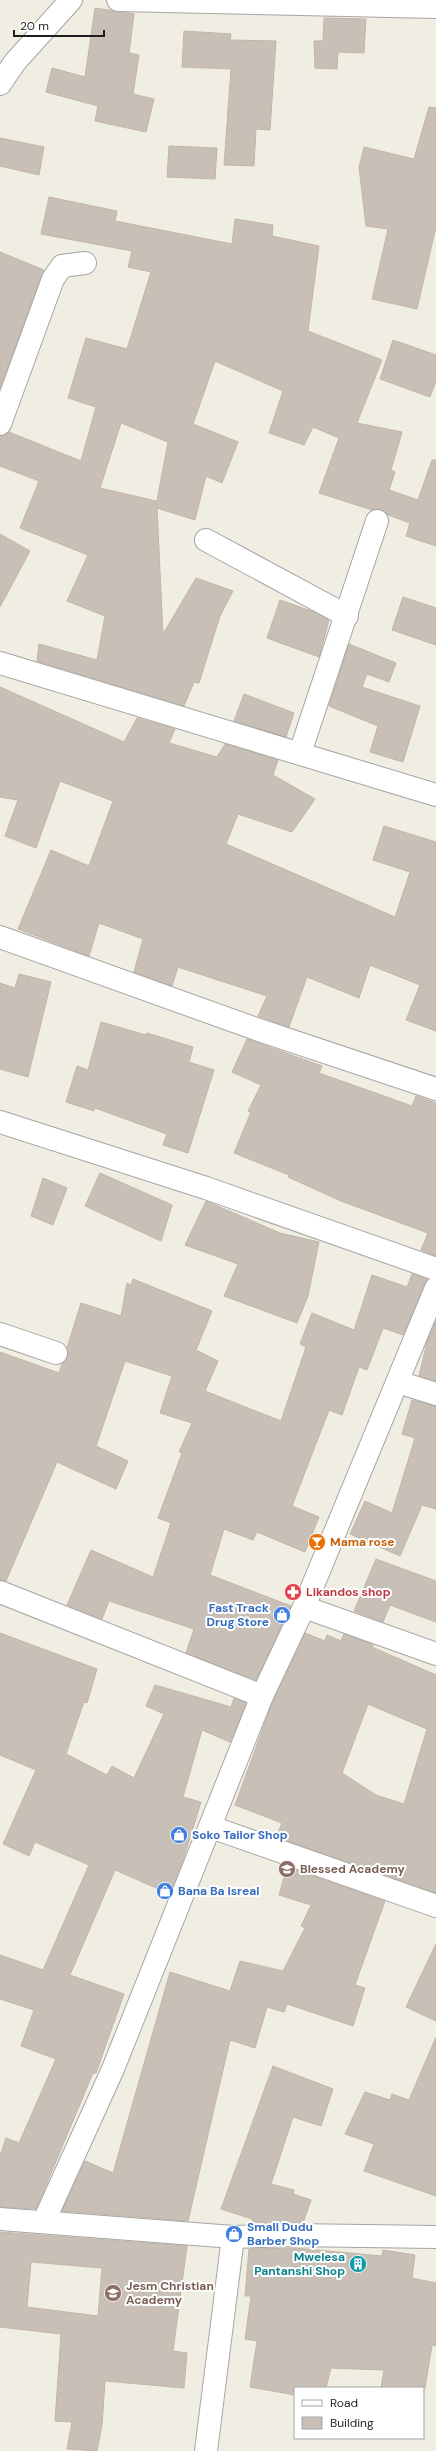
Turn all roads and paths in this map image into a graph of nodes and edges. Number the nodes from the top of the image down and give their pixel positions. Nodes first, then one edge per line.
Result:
1 (71, 0) edge
2 (118, 0) edge
3 (436, 7) edge
4 (0, 84) edge
5 (85, 264) dead end
6 (0, 424) edge
7 (377, 521) dead end
8 (206, 540) dead end
9 (347, 616) junction
10 (0, 663) edge
11 (300, 753) junction
12 (436, 795) edge
13 (0, 937) edge
14 (436, 1089) edge
15 (0, 1122) edge
16 (436, 1269) edge
17 (436, 1288) edge
18 (0, 1334) edge
19 (56, 1353) dead end
20 (398, 1382) junction
21 (436, 1394) edge
22 (0, 1592) edge
23 (304, 1607) junction
24 (436, 1654) edge
25 (262, 1696) junction
26 (211, 1828) junction
27 (436, 1906) edge
28 (0, 2219) edge
29 (44, 2221) junction
30 (233, 2237) junction
31 (436, 2237) edge
32 (206, 2451) edge

1 - 4 street
2 - 3 street
5 - 6 street
7 - 9 street
8 - 9 street
9 - 11 street
10 - 11 street
11 - 12 street
13 - 14 street
15 - 16 street
17 - 20 street
18 - 19 street
20 - 21 street
20 - 23 street
22 - 25 street
23 - 24 street
23 - 25 street
25 - 26 street
26 - 27 street
26 - 29 street
28 - 29 street
29 - 30 street
30 - 31 street
30 - 32 street

